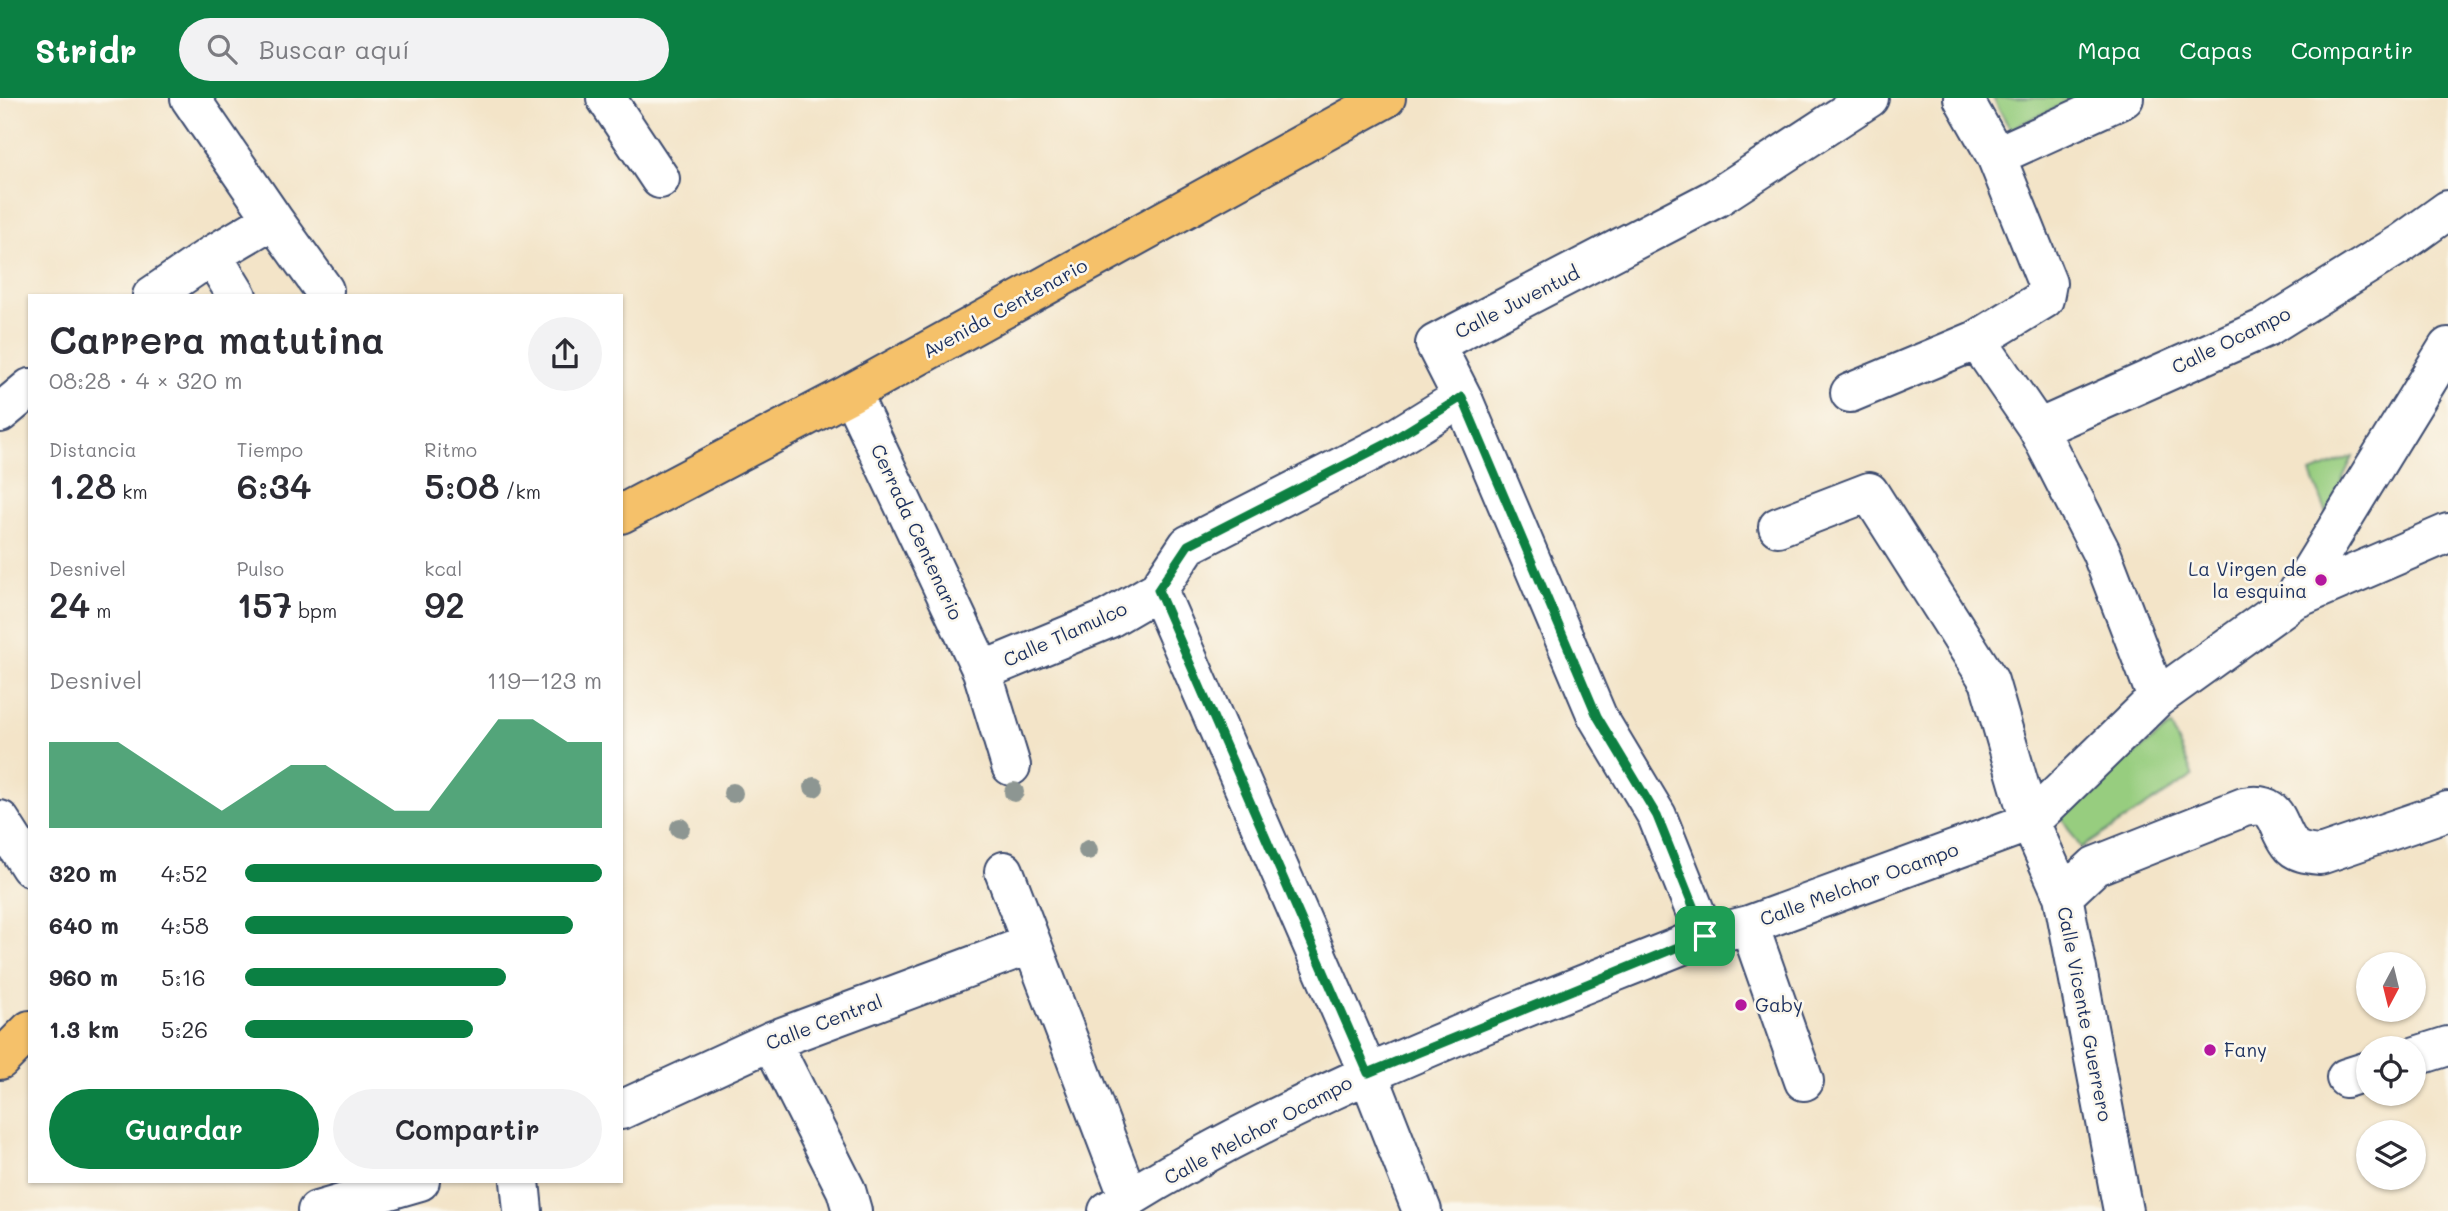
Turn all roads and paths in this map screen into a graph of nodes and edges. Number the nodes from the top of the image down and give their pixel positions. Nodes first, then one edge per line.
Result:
1 (190, 98) edge
2 (606, 98) edge
3 (1386, 98) edge
4 (1869, 98) edge
5 (1963, 98) edge
6 (2124, 98) edge
7 (1996, 156) junction
8 (660, 179) dead end
9 (2448, 209) edge
10 (273, 219) junction
11 (212, 255) junction
12 (324, 290) dead end
13 (155, 294) edge
14 (236, 294) edge
15 (1977, 340) junction
16 (2448, 346) edge
17 (28, 390) edge
18 (851, 393) junction
19 (1850, 393) dead end
20 (1462, 397) junction
21 (0, 413) edge
22 (2038, 429) junction
23 (623, 513) edge
24 (2341, 523) junction
25 (1778, 527) dead end
26 (2448, 533) edge
27 (2382, 561) junction
28 (1158, 590) junction
29 (2293, 600) junction
30 (982, 671) junction
31 (2157, 698) junction
32 (1010, 766) dead end
33 (2448, 811) edge
34 (0, 820) edge
35 (2030, 822) junction
36 (28, 864) edge
37 (1004, 871) dead end
38 (2063, 896) junction
39 (1749, 925) junction
40 (1705, 936) junction
41 (1031, 944) junction
42 (28, 1032) edge
43 (771, 1041) junction
44 (2448, 1046) edge
45 (2426, 1053) edge
46 (0, 1060) edge
47 (1368, 1073) junction
48 (1804, 1081) dead end
49 (623, 1109) edge
50 (413, 1183) edge
51 (520, 1183) edge
52 (1118, 1204) edge
53 (317, 1211) edge
54 (523, 1211) edge
55 (852, 1211) edge
56 (1422, 1211) edge
57 (2123, 1211) edge

1 - 10 street
2 - 8 street
3 - 18 main road, Avenida Centenario
4 - 20 street, Calle Juventud
5 - 7 street
6 - 7 street
7 - 15 street
9 - 22 street, Calle Ocampo
10 - 11 street
10 - 12 street
11 - 13 street
11 - 14 street
15 - 19 street
15 - 22 street
16 - 24 street
17 - 21 street
18 - 23 main road, Avenida Centenario
18 - 30 street, Cerrada Centenario
20 - 28 street, Calle Tlamulco
20 - 40 street, Calle Juventud
22 - 31 street
24 - 27 street
24 - 29 street
25 - 35 street, Calle Vicente Guerrero
26 - 27 street, Calle Melchor Ocampo
27 - 29 street, Calle Melchor Ocampo
28 - 30 street, Calle Tlamulco
28 - 47 street
29 - 31 street, Calle Melchor Ocampo
30 - 32 street, Cerrada Centenario
31 - 35 street, Calle Melchor Ocampo
33 - 38 street
34 - 36 street
35 - 38 street, Calle Vicente Guerrero
35 - 39 street, Calle Melchor Ocampo
37 - 41 street
38 - 57 street, Calle Vicente Guerrero
39 - 40 street, Calle Melchor Ocampo
39 - 48 street
40 - 47 street, Calle Melchor Ocampo
41 - 43 street, Calle Central
41 - 52 street
42 - 46 main road
43 - 49 street, Calle Central
43 - 55 street
44 - 45 street
47 - 52 street, Calle Melchor Ocampo
47 - 56 street
50 - 53 street
51 - 54 street

